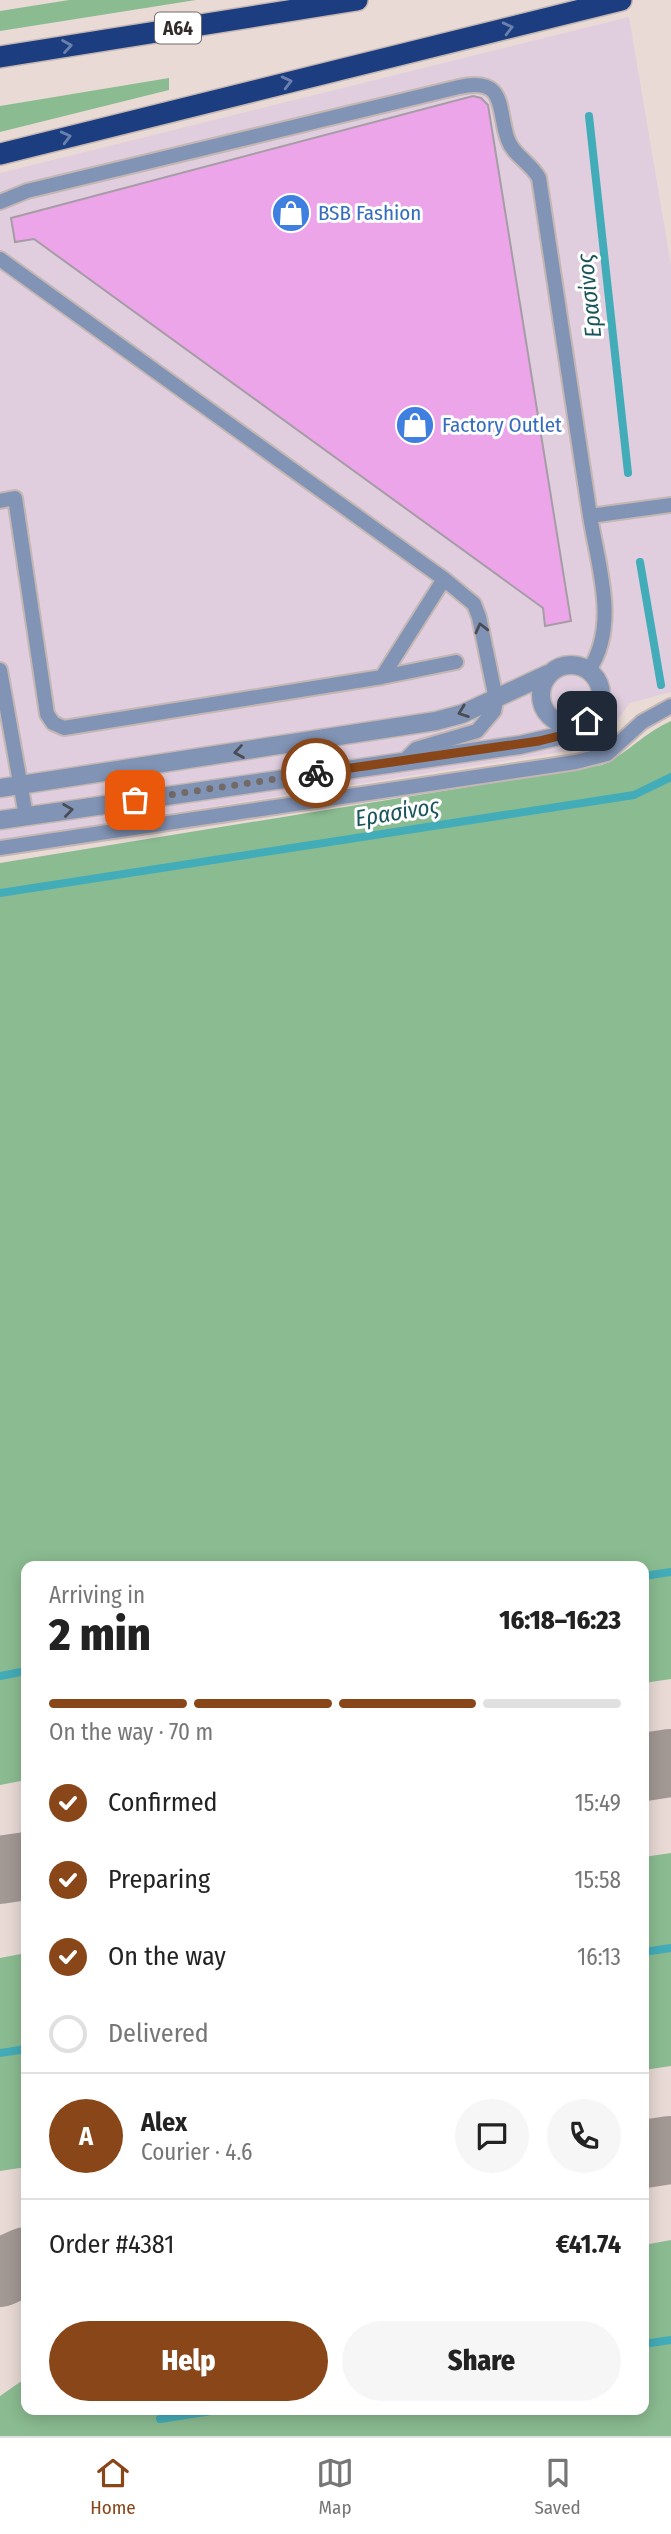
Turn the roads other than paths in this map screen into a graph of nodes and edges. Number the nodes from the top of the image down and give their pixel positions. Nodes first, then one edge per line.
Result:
1 (357, 0) edge
2 (621, 0) edge
3 (0, 57) edge
4 (0, 154) edge
5 (0, 202) edge
6 (0, 258) edge
7 (0, 500) edge
8 (671, 505) edge
9 (590, 516) junction
10 (444, 579) junction
11 (456, 662) dead end
12 (0, 670) edge
13 (589, 670) junction
14 (548, 674) junction
15 (382, 677) junction
16 (496, 699) junction
17 (671, 706) edge
18 (578, 724) junction
19 (405, 760) junction
20 (19, 785) junction
21 (0, 788) edge
22 (26, 816) junction
23 (0, 820) edge
24 (0, 848) edge

3 -> 1 highway, Α64
4 -> 2 highway
5 - 9 lane
6 - 10 lane
7 - 15 lane
8 - 9 lane
9 - 13 lane
10 - 15 lane
16 -> 10 lane
11 - 15 lane
12 - 20 lane
13 - 14 street
13 - 18 street
14 - 16 street
14 - 18 street
16 - 19 lane
16 -> 20 street
17 - 24 lane
18 - 19 street
22 -> 19 street
20 - 21 street
20 - 22 lane
22 - 23 street

